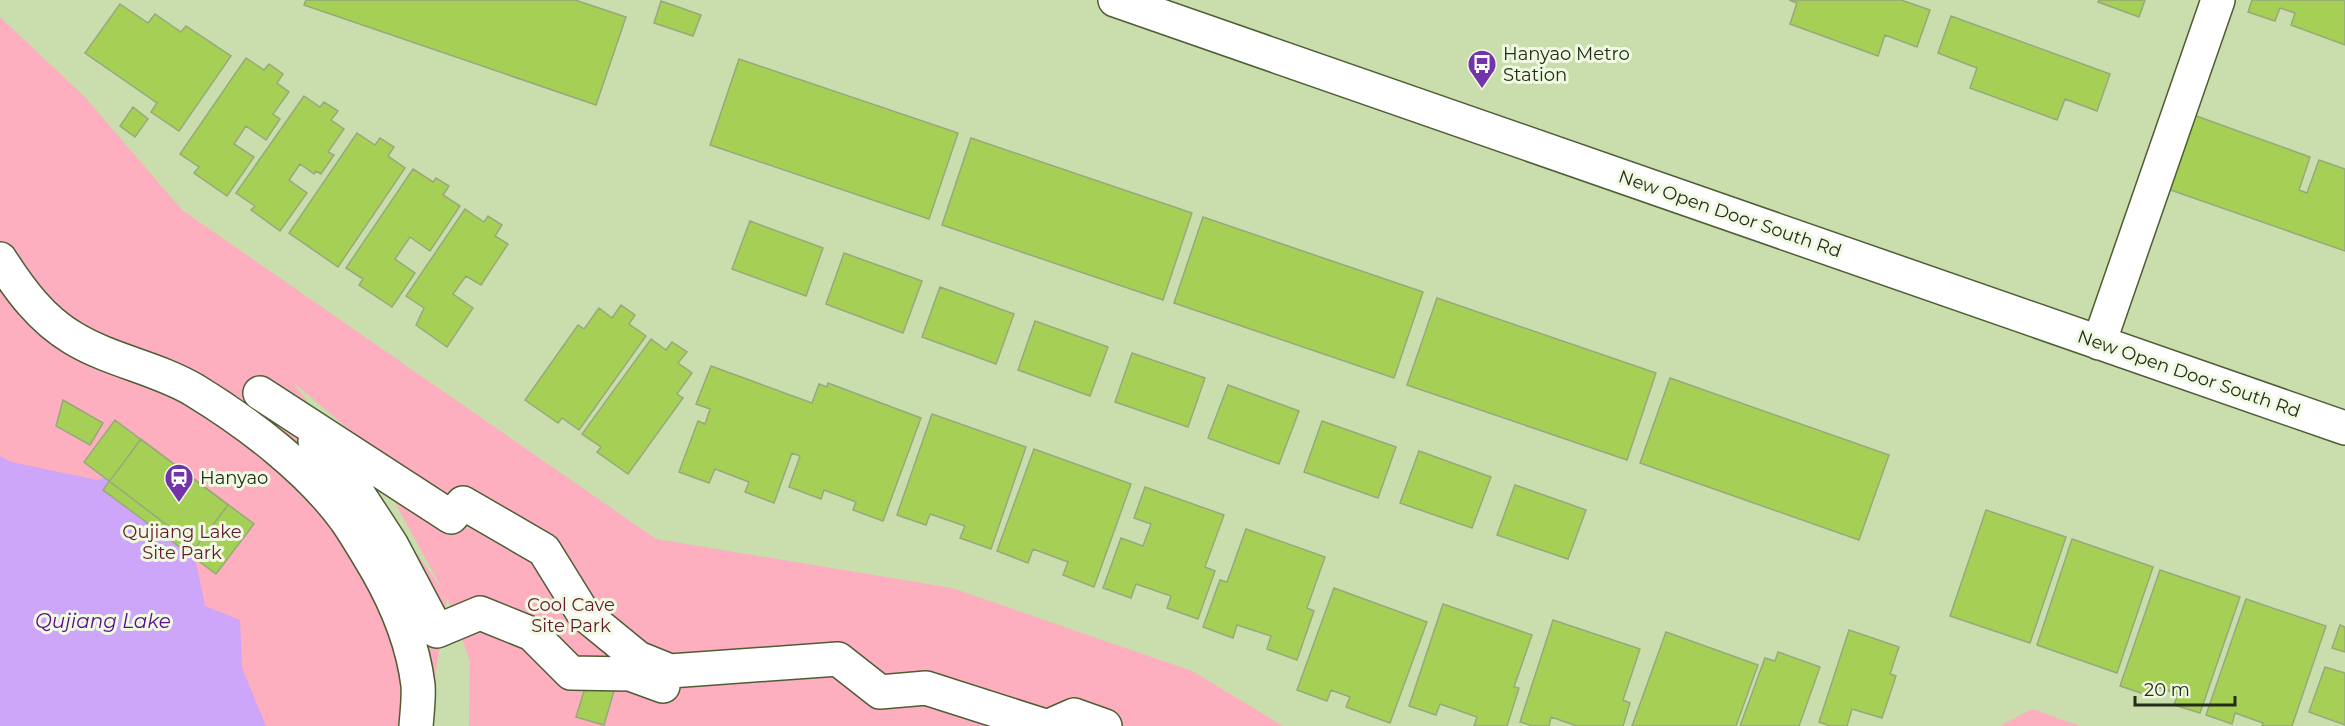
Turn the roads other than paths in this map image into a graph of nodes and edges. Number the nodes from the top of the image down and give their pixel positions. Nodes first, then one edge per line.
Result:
1 (1115, 0) edge
2 (2218, 0) edge
3 (0, 259) edge
4 (2099, 343) junction
5 (2345, 428) edge
6 (416, 726) edge
7 (981, 726) edge
8 (1047, 726) edge
9 (1105, 726) edge

1 - 4 street, New Open Door South Rd
2 - 4 street
3 - 6 street
4 - 5 street, New Open Door South Rd
7 - 8 street
8 - 9 street

